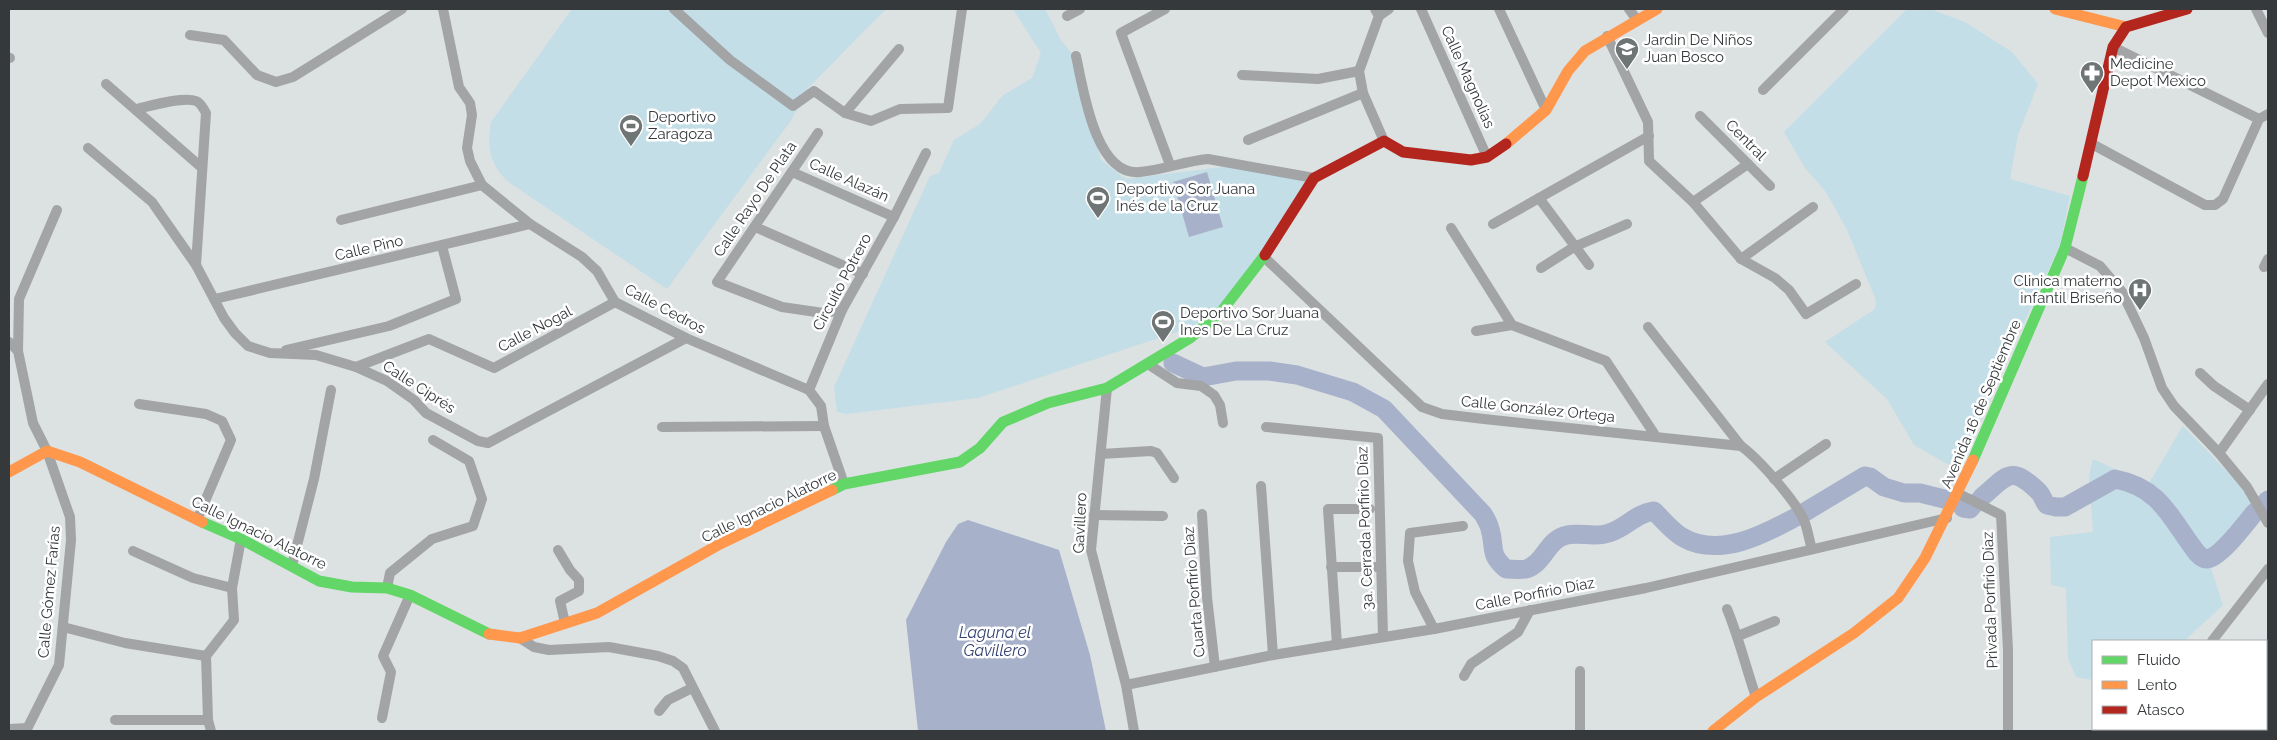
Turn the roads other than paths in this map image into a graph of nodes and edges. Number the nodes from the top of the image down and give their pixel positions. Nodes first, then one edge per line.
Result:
1 (402, 9) edge
2 (443, 9) edge
3 (674, 9) edge
4 (962, 9) edge
5 (1080, 9) edge
6 (1165, 9) edge
7 (1389, 9) edge
8 (1421, 9) edge
9 (1499, 9) edge
10 (1629, 9) edge
11 (1657, 9) edge
12 (1844, 9) edge
13 (2055, 9) edge
14 (2187, 9) edge
15 (2256, 9) edge
16 (1377, 12) edge
17 (1067, 16) dead end
18 (1637, 20) junction
19 (2126, 28) junction
20 (2268, 33) edge
21 (190, 35) dead end
22 (1607, 36) junction
23 (2113, 47) junction
24 (899, 49) dead end
25 (1076, 56) dead end
26 (1359, 71) junction
27 (1242, 74) dead end
28 (106, 84) dead end
29 (1764, 90) dead end
30 (1363, 93) junction
31 (137, 109) junction
32 (1546, 110) junction
33 (845, 113) junction
34 (1700, 116) dead end
35 (2264, 116) edge
36 (818, 133) dead end
37 (1649, 136) junction
38 (1248, 140) dead end
39 (1384, 141) junction
40 (2092, 144) junction
41 (88, 148) dead end
42 (926, 153) dead end
43 (1488, 157) junction
44 (1748, 164) junction
45 (1170, 165) junction
46 (201, 166) junction
47 (792, 172) junction
48 (1314, 178) junction
49 (482, 185) junction
50 (1770, 186) dead end
51 (1539, 198) junction
52 (1693, 202) junction
53 (1813, 207) dead end
54 (57, 210) dead end
55 (894, 217) junction
56 (341, 220) dead end
57 (530, 224) junction
58 (1493, 224) dead end
59 (1627, 224) dead end
60 (755, 227) junction
61 (1451, 228) dead end
62 (442, 246) junction
63 (1574, 247) junction
64 (2065, 248) junction
65 (1264, 257) junction
66 (1741, 258) junction
67 (196, 265) junction
68 (1589, 265) dead end
69 (1541, 268) dead end
70 (863, 274) junction
71 (1856, 284) dead end
72 (215, 299) junction
73 (616, 302) junction
74 (842, 310) junction
75 (1512, 325) junction
76 (1648, 326) dead end
77 (1476, 331) dead end
78 (686, 338) junction
79 (9, 342) edge
80 (18, 351) junction
81 (270, 353) junction
82 (1148, 364) junction
83 (356, 366) junction
84 (2200, 373) dead end
85 (2268, 384) edge
86 (1107, 388) junction
87 (331, 390) dead end
88 (809, 390) junction
89 (139, 404) dead end
90 (2250, 410) junction
91 (1223, 423) dead end
92 (662, 426) dead end
93 (824, 426) junction
94 (1266, 427) dead end
95 (1655, 435) junction
96 (433, 440) dead end
97 (1826, 444) dead end
98 (1742, 446) junction
99 (47, 451) junction
100 (1100, 454) junction
101 (2220, 454) junction
102 (9, 472) edge
103 (1174, 478) dead end
104 (1774, 479) junction
105 (844, 484) junction
106 (1261, 486) dead end
107 (1959, 494) junction
108 (1370, 509) dead end
109 (1202, 514) dead end
110 (1094, 515) junction
111 (1162, 516) dead end
112 (1947, 518) junction
113 (197, 520) junction
114 (2267, 522) edge
115 (1463, 526) dead end
116 (241, 539) junction
117 (1812, 549) junction
118 (558, 550) dead end
119 (132, 551) dead end
120 (292, 565) junction
121 (1331, 566) junction
122 (1381, 566) junction
123 (2268, 569) edge
124 (232, 588) junction
125 (387, 588) junction
126 (410, 595) junction
127 (1728, 609) dead end
128 (1530, 610) junction
129 (1775, 621) dead end
130 (565, 623) junction
131 (63, 627) junction
132 (1434, 629) junction
133 (1738, 636) junction
134 (520, 638) junction
135 (1383, 638) junction
136 (2213, 640) edge
137 (1337, 645) junction
138 (1273, 655) junction
139 (206, 656) junction
140 (1215, 667) junction
141 (1580, 672) dead end
142 (1464, 676) dead end
143 (1126, 685) junction
144 (692, 688) junction
145 (1756, 697) junction
146 (659, 711) dead end
147 (382, 718) dead end
148 (114, 720) dead end
149 (208, 720) junction
150 (9, 729) edge
151 (26, 730) edge
152 (211, 731) edge
153 (715, 731) edge
154 (1134, 731) edge
155 (1580, 731) edge
156 (1713, 731) edge
157 (2008, 731) edge

1 - 21 street
2 - 49 street
3 - 33 street
4 - 33 street
5 - 17 street
6 - 45 street
7 - 16 street
8 - 43 street, Calle Magnolias
9 - 32 street
10 - 18 street
11 - 18 street
12 - 29 street
13 - 19 street
14 - 19 street
15 - 20 street
16 - 26 street
18 - 22 street
19 - 23 street, Avenida 16 de Septiembre
22 - 32 street
22 - 37 street
23 - 35 street
23 - 40 street, Avenida 16 de Septiembre
24 - 33 street
25 - 45 street
26 - 27 street
26 - 30 street
28 - 31 street
30 - 38 street
30 - 39 street
31 - 46 street
31 - 46 street
32 - 43 street
34 - 44 street, Central
35 - 40 street
36 - 47 street, Calle Rayo De Plata
37 - 51 street
37 - 52 street
39 - 43 street
39 - 48 street, Calle Ignacio Alatorre
40 - 64 street, Avenida 16 de Septiembre
41 - 67 street, Calle Ciprés
42 - 55 street, Circuito Potrero
44 - 50 street, Central
44 - 52 street
45 - 48 street
46 - 67 street
47 - 55 street, Calle Alazán
47 - 60 street, Calle Rayo De Plata
48 - 65 street, Calle Ignacio Alatorre
49 - 56 street
49 - 57 street, Calle Cedros
51 - 58 street
51 - 63 street
52 - 66 street
53 - 66 street
54 - 80 street, Calle Gómez Farías
55 - 70 street, Circuito Potrero
57 - 62 street, Calle Pino
57 - 73 street, Calle Cedros
59 - 63 street
60 - 70 street
60 - 74 street, Calle Rayo De Plata
61 - 75 street
62 - 72 street, Calle Pino
62 - 81 street
63 - 68 street
63 - 69 street
64 - 101 street
64 - 107 street, Avenida 16 de Septiembre
65 - 82 street, Calle Ignacio Alatorre
65 - 95 street, Calle González Ortega
66 - 71 street
67 - 72 street, Calle Ciprés
70 - 74 street, Circuito Potrero
72 - 81 street, Calle Ciprés
73 - 78 street, Calle Cedros
73 - 83 street, Calle Nogal
74 - 88 street, Circuito Potrero
75 - 77 street
75 - 95 street
76 - 98 street
78 - 83 street, Calle Ciprés
78 - 88 street, Calle Cedros
79 - 80 street
80 - 99 street, Calle Gómez Farías
81 - 83 street, Calle Ciprés
82 - 86 street, Calle Ignacio Alatorre
82 - 91 street
84 - 90 street
85 - 90 street
86 - 100 street, Gavillero
86 - 105 street, Calle Ignacio Alatorre
87 - 120 street
88 - 93 street
89 - 113 street
90 - 101 street
92 - 93 street
93 - 105 street
94 - 122 street, 3a. Cerrada Porfirio Díaz
95 - 98 street, Calle González Ortega
96 - 125 street
97 - 104 street
98 - 104 street
99 - 102 street
99 - 113 street, Calle Ignacio Alatorre
99 - 131 street, Calle Gómez Farías
100 - 103 street
100 - 110 street, Gavillero
101 - 114 street
104 - 117 street
105 - 130 street, Calle Ignacio Alatorre
106 - 138 street
107 - 112 street, Avenida 16 de Septiembre
107 - 157 street, Privada Porfirio Díaz
108 - 121 street
109 - 140 street, Cuarta Porfirio Díaz
110 - 111 street
110 - 143 street, Gavillero
112 - 117 street, Calle Porfirio Díaz
112 - 145 street, Avenida 16 de Septiembre
113 - 116 street, Calle Ignacio Alatorre
115 - 132 street
116 - 120 street, Calle Ignacio Alatorre
116 - 124 street
117 - 128 street, Calle Porfirio Díaz
118 - 130 street
119 - 124 street
120 - 125 street, Calle Ignacio Alatorre
121 - 122 street
121 - 137 street
122 - 135 street, 3a. Cerrada Porfirio Díaz
123 - 136 street
124 - 139 street
125 - 126 street, Calle Ignacio Alatorre
126 - 134 street, Calle Ignacio Alatorre
126 - 147 street
127 - 133 street
128 - 132 street, Calle Porfirio Díaz
128 - 142 street
129 - 133 street
130 - 134 street, Calle Ignacio Alatorre
131 - 139 street
131 - 151 street, Calle Gómez Farías
132 - 135 street, Calle Porfirio Díaz
133 - 145 street
134 - 144 street
135 - 137 street, Calle Porfirio Díaz
137 - 138 street, Calle Porfirio Díaz
138 - 140 street, Calle Porfirio Díaz
139 - 149 street
140 - 143 street, Calle Porfirio Díaz
141 - 155 street
143 - 154 street, Gavillero
144 - 146 street
144 - 153 street
145 - 156 street, Avenida 16 de Septiembre
148 - 149 street
149 - 152 street
150 - 151 street

